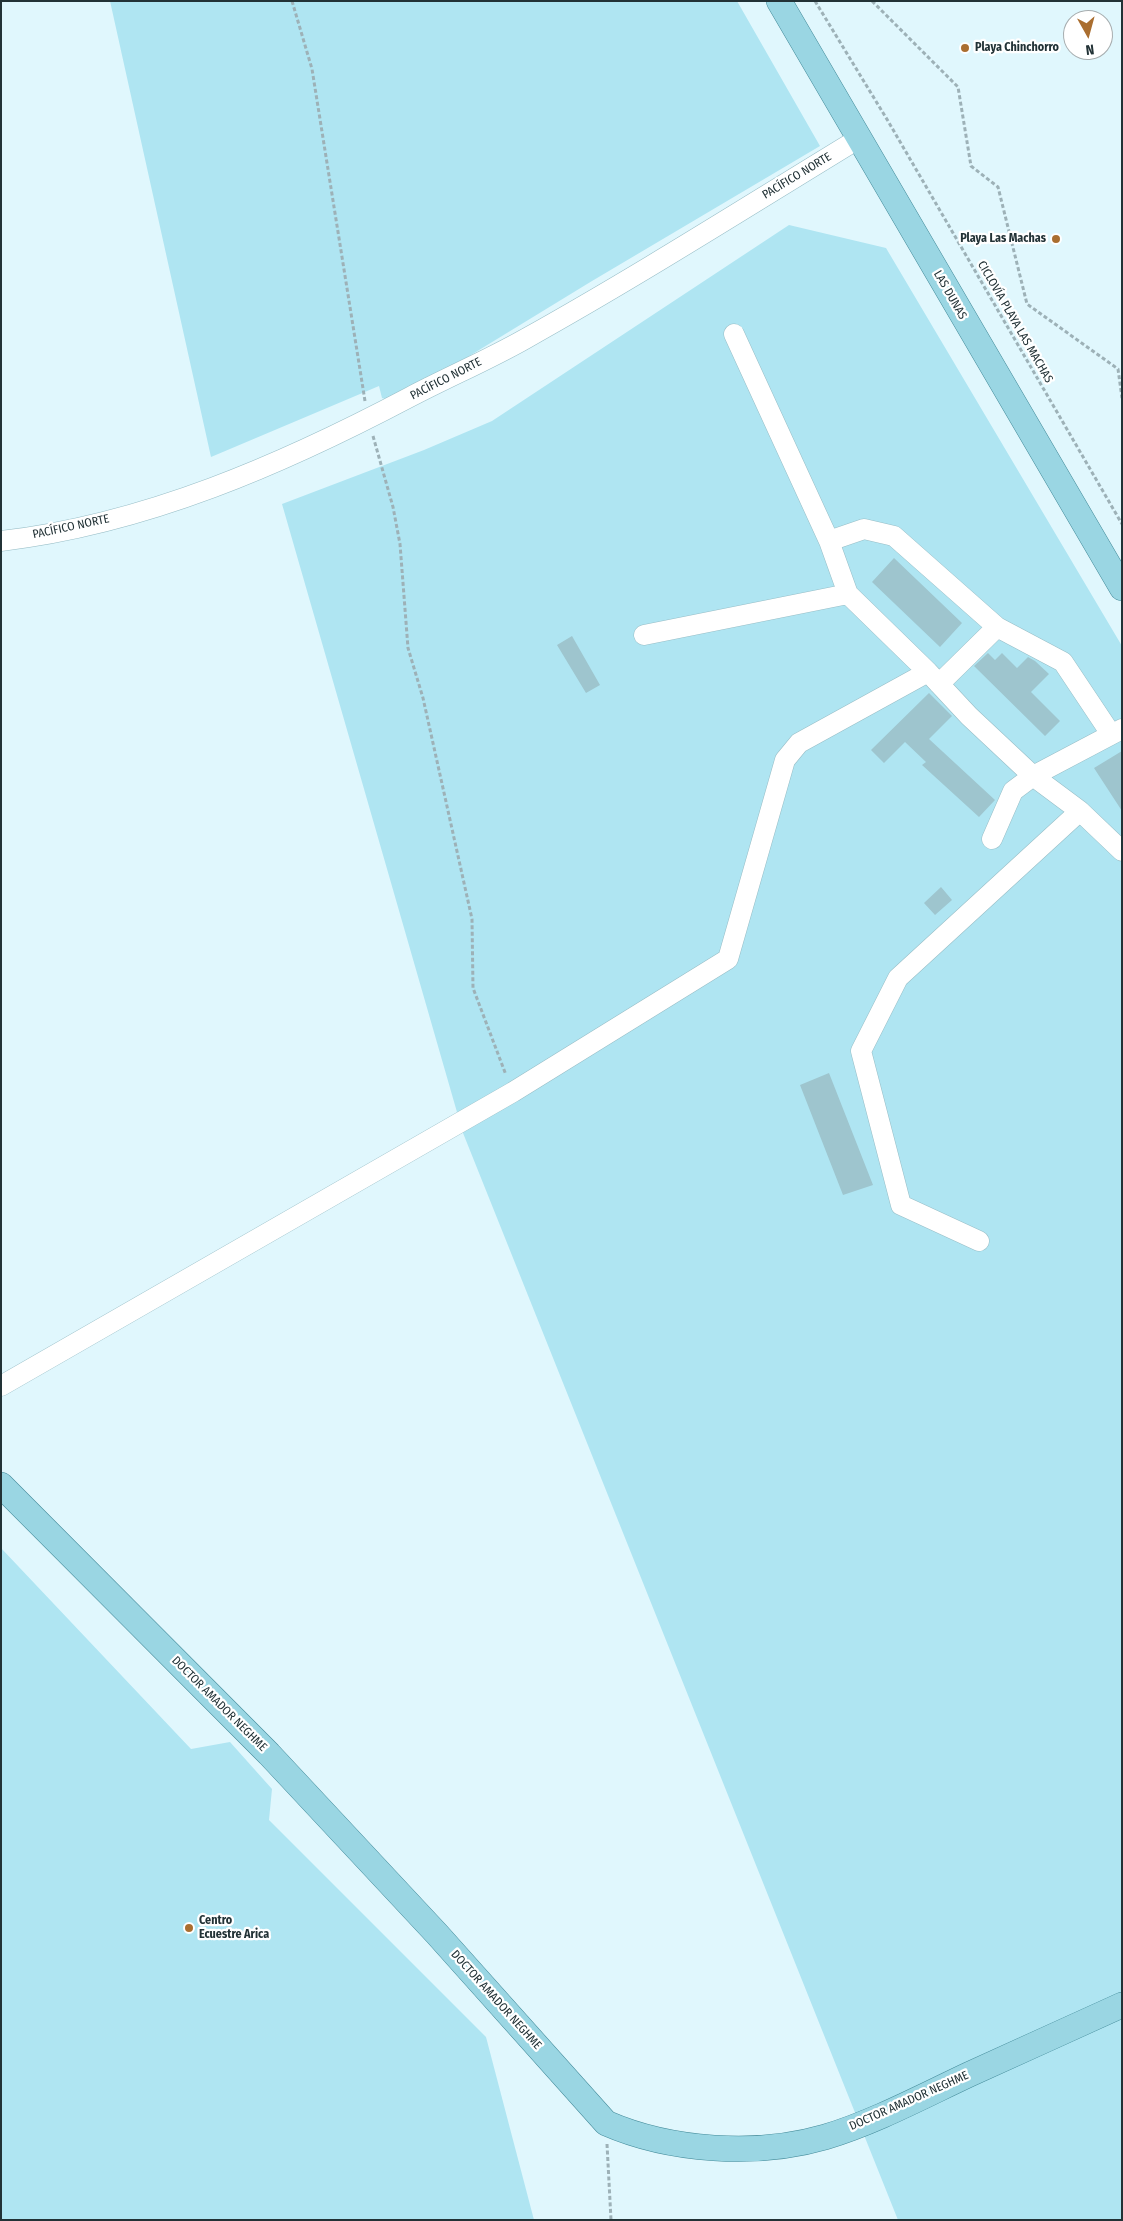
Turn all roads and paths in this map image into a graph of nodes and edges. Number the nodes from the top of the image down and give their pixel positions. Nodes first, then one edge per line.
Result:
1 (292, 1) edge
2 (779, 1) edge
3 (815, 1) edge
4 (872, 1) edge
5 (858, 140) junction
6 (734, 334) dead end
7 (1122, 398) edge
8 (368, 420) junction
9 (1122, 524) edge
10 (1, 541) edge
11 (829, 542) junction
12 (1122, 588) edge
13 (848, 594) junction
14 (997, 627) junction
15 (644, 635) dead end
16 (934, 678) junction
17 (1116, 732) edge
18 (1033, 776) junction
19 (1080, 811) junction
20 (992, 839) dead end
21 (1122, 851) edge
22 (513, 1092) junction
23 (979, 1241) dead end
24 (1, 1386) edge
25 (1, 1485) edge
26 (1122, 2005) edge
27 (606, 2123) junction
28 (611, 2220) edge

1 - 8 path
2 - 5 main road, LAS DUNAS
3 - 9 path, CICLOVÍA PLAYA LAS MACHAS
4 - 7 path
5 - 8 street, PACÍFICO NORTE
5 - 12 main road, LAS DUNAS
6 - 11 street
8 - 10 street, PACÍFICO NORTE
8 - 22 path
11 - 13 street
11 - 14 street
13 - 15 street
13 - 16 street
14 - 16 street
14 - 17 street
16 - 18 street
16 - 22 street
17 - 18 street
18 - 19 street
18 - 20 street
19 - 21 street
19 - 23 street
22 - 24 street
25 - 27 main road, DOCTOR AMADOR NEGHME
26 - 27 main road, DOCTOR AMADOR NEGHME
27 - 28 path

